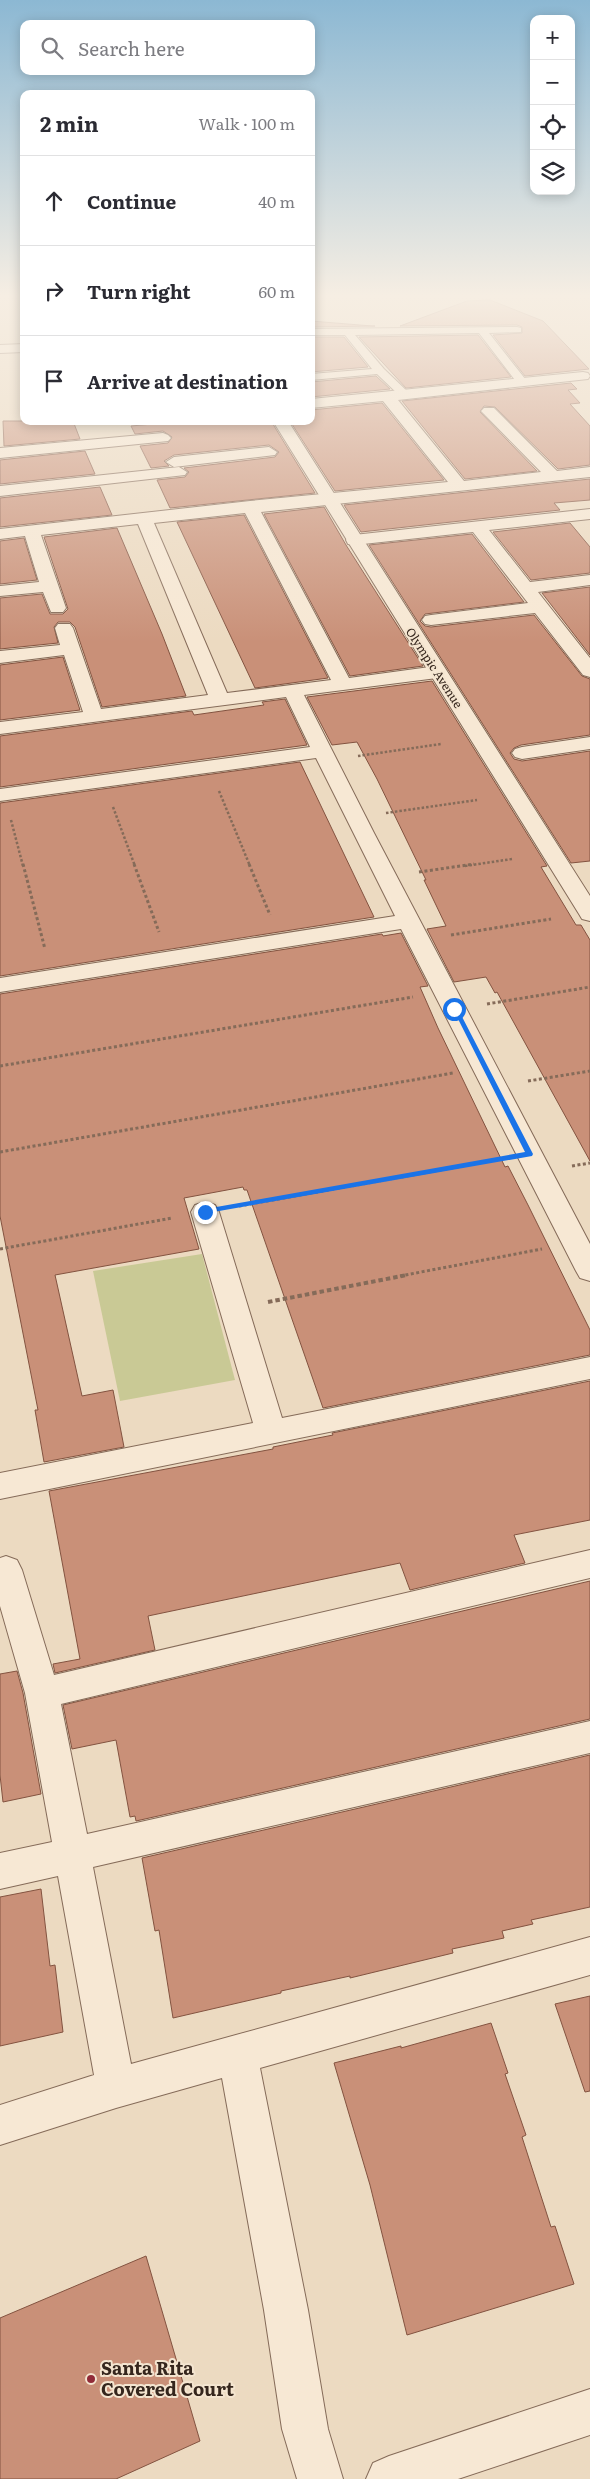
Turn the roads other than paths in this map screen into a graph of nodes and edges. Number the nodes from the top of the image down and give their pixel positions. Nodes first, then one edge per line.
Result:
1 (399, 411) edge
2 (489, 412) dead end
3 (158, 425) edge
4 (282, 425) edge
5 (163, 438) junction
6 (269, 452) dead end
7 (0, 453) edge
8 (176, 467) junction
9 (590, 472) edge
10 (552, 476) junction
11 (459, 485) junction
12 (0, 491) edge
13 (327, 498) junction
14 (250, 506) junction
15 (197, 512) junction
16 (590, 514) edge
17 (144, 518) junction
18 (478, 527) junction
19 (31, 530) junction
20 (0, 534) edge
21 (354, 540) junction
22 (590, 580) edge
23 (50, 586) junction
24 (525, 588) junction
25 (0, 592) edge
26 (540, 607) junction
27 (57, 608) dead end
28 (431, 620) dead end
29 (64, 628) dead end
30 (71, 648) junction
31 (0, 657) edge
32 (590, 671) edge
33 (437, 672) junction
34 (343, 684) junction
35 (293, 690) junction
36 (220, 700) junction
37 (94, 716) junction
38 (0, 728) edge
39 (590, 743) edge
40 (522, 752) dead end
41 (326, 755) junction
42 (2, 794) edge
43 (590, 914) edge
44 (414, 931) junction
45 (0, 985) edge
46 (205, 1212) road end
47 (590, 1271) edge
48 (590, 1368) edge
49 (270, 1432) junction
50 (0, 1486) edge
51 (590, 1564) edge
52 (6, 1570) dead end
53 (42, 1693) junction
54 (590, 1737) edge
55 (72, 1855) junction
56 (0, 1870) edge
57 (590, 1956) edge
58 (238, 2054) junction
59 (116, 2088) junction
60 (0, 2124) edge
61 (590, 2412) edge
62 (320, 2479) edge
63 (389, 2479) edge

1 - 11 street
2 - 10 street
3 - 5 street
4 - 13 street, Olympic Avenue
5 - 7 street
5 - 8 street
6 - 8 street
8 - 12 street
8 - 15 street
9 - 10 street
10 - 11 street
11 - 13 street
13 - 14 street
13 - 21 street, Olympic Avenue
14 - 15 street
14 - 34 street
15 - 17 street
16 - 18 street
17 - 19 street
17 - 36 street
18 - 21 street
18 - 24 street
19 - 20 street
19 - 23 street
21 - 33 street, Olympic Avenue
22 - 24 street
23 - 25 street
23 - 27 street
24 - 26 street
26 - 28 street
26 - 32 street
29 - 30 street
30 - 31 street
30 - 37 street
33 - 34 street
33 - 43 street, Olympic Avenue
34 - 35 street
35 - 36 street
35 - 41 street
36 - 37 street
37 - 38 street
39 - 40 street
41 - 42 street
41 - 44 street
44 - 45 street
44 - 47 street
46 - 49 street
48 - 49 street
49 - 50 street
51 - 53 street
52 - 53 street
53 - 55 street
54 - 55 street
55 - 56 street
55 - 59 street
57 - 58 street
58 - 59 street
58 - 62 street
59 - 60 street
61 - 63 street

